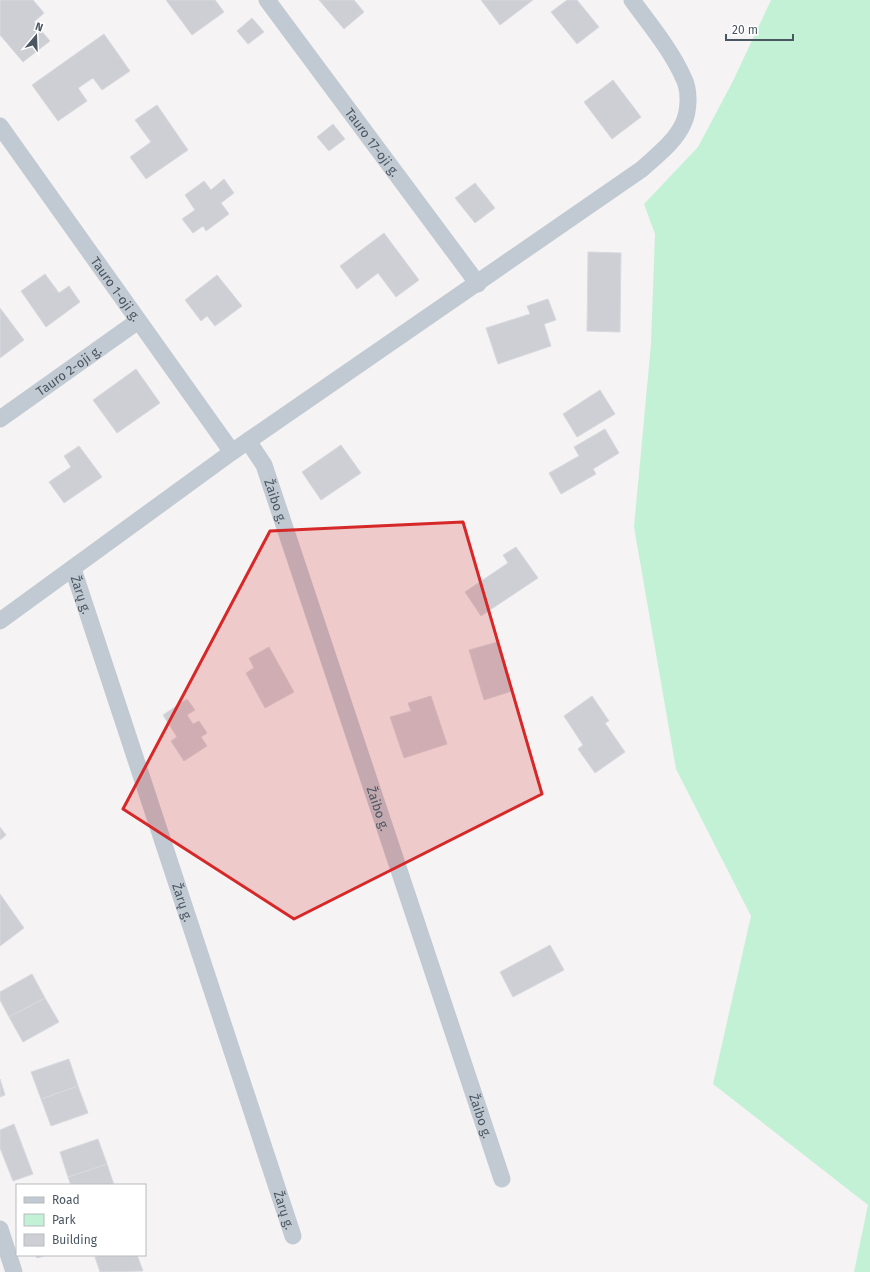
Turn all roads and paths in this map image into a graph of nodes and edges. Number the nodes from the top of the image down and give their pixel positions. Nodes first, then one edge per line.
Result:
1 (267, 0) edge
2 (632, 0) edge
3 (0, 126) edge
4 (478, 284) junction
5 (138, 321) junction
6 (0, 419) edge
7 (248, 441) junction
8 (232, 452) junction
9 (73, 569) junction
10 (0, 621) edge
11 (502, 1179) dead end
12 (0, 1229) edge
13 (293, 1236) dead end
14 (14, 1272) edge

1 - 4 street, Tauro 17-oji g.
2 - 4 street
3 - 5 street, Tauro 1-oji g.
4 - 7 street
5 - 6 street, Tauro 2-oji g.
5 - 8 street, Tauro 1-oji g.
7 - 8 street
7 - 11 street, Žaibo g.
8 - 9 street
9 - 10 street
9 - 13 street, Žarų g.
12 - 14 street

